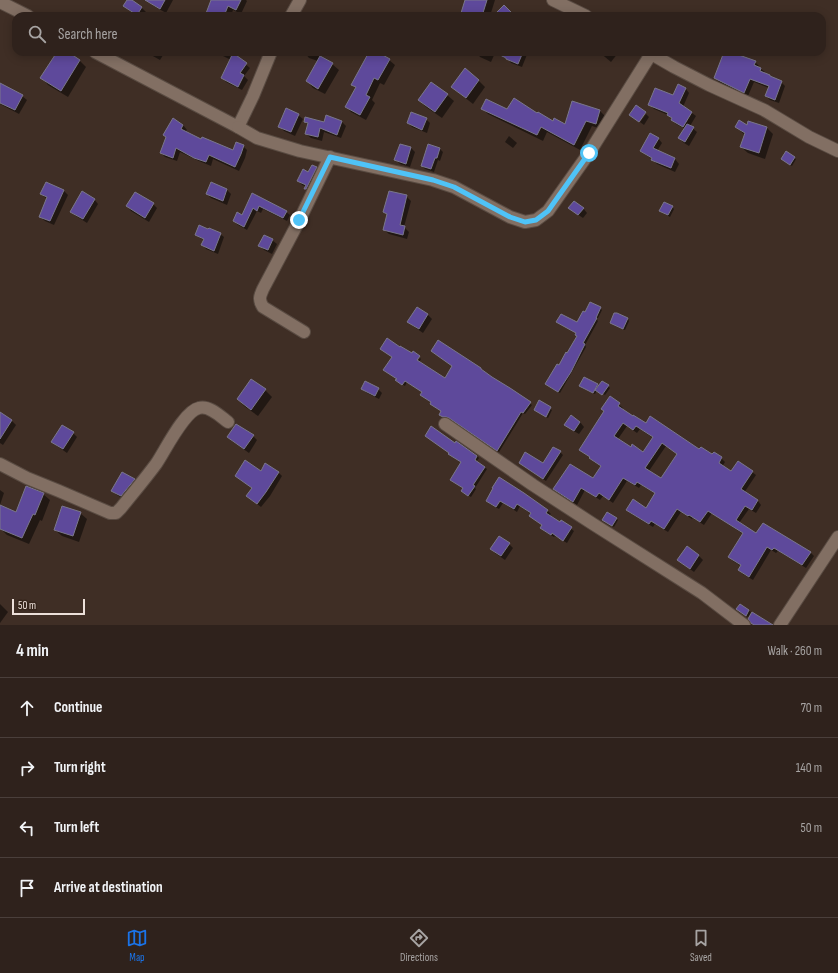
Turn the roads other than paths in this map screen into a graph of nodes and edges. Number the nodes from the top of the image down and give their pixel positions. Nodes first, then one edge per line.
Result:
1 (300, 0) edge
2 (552, 0) edge
3 (0, 2) edge
4 (20, 12) edge
5 (293, 12) edge
6 (578, 12) edge
7 (103, 56) edge
8 (270, 56) edge
9 (648, 56) edge
10 (655, 56) edge
11 (238, 127) junction
12 (838, 152) edge
13 (330, 157) junction
14 (304, 332) dead end
15 (228, 422) dead end
16 (445, 424) dead end
17 (0, 464) edge
18 (838, 537) edge
19 (744, 625) edge
20 (780, 625) edge

1 - 5 street
2 - 6 street
3 - 4 street
7 - 11 street
8 - 11 street
9 - 13 street
10 - 12 street
11 - 13 street
13 - 14 street
15 - 17 street
16 - 19 street
18 - 20 street

